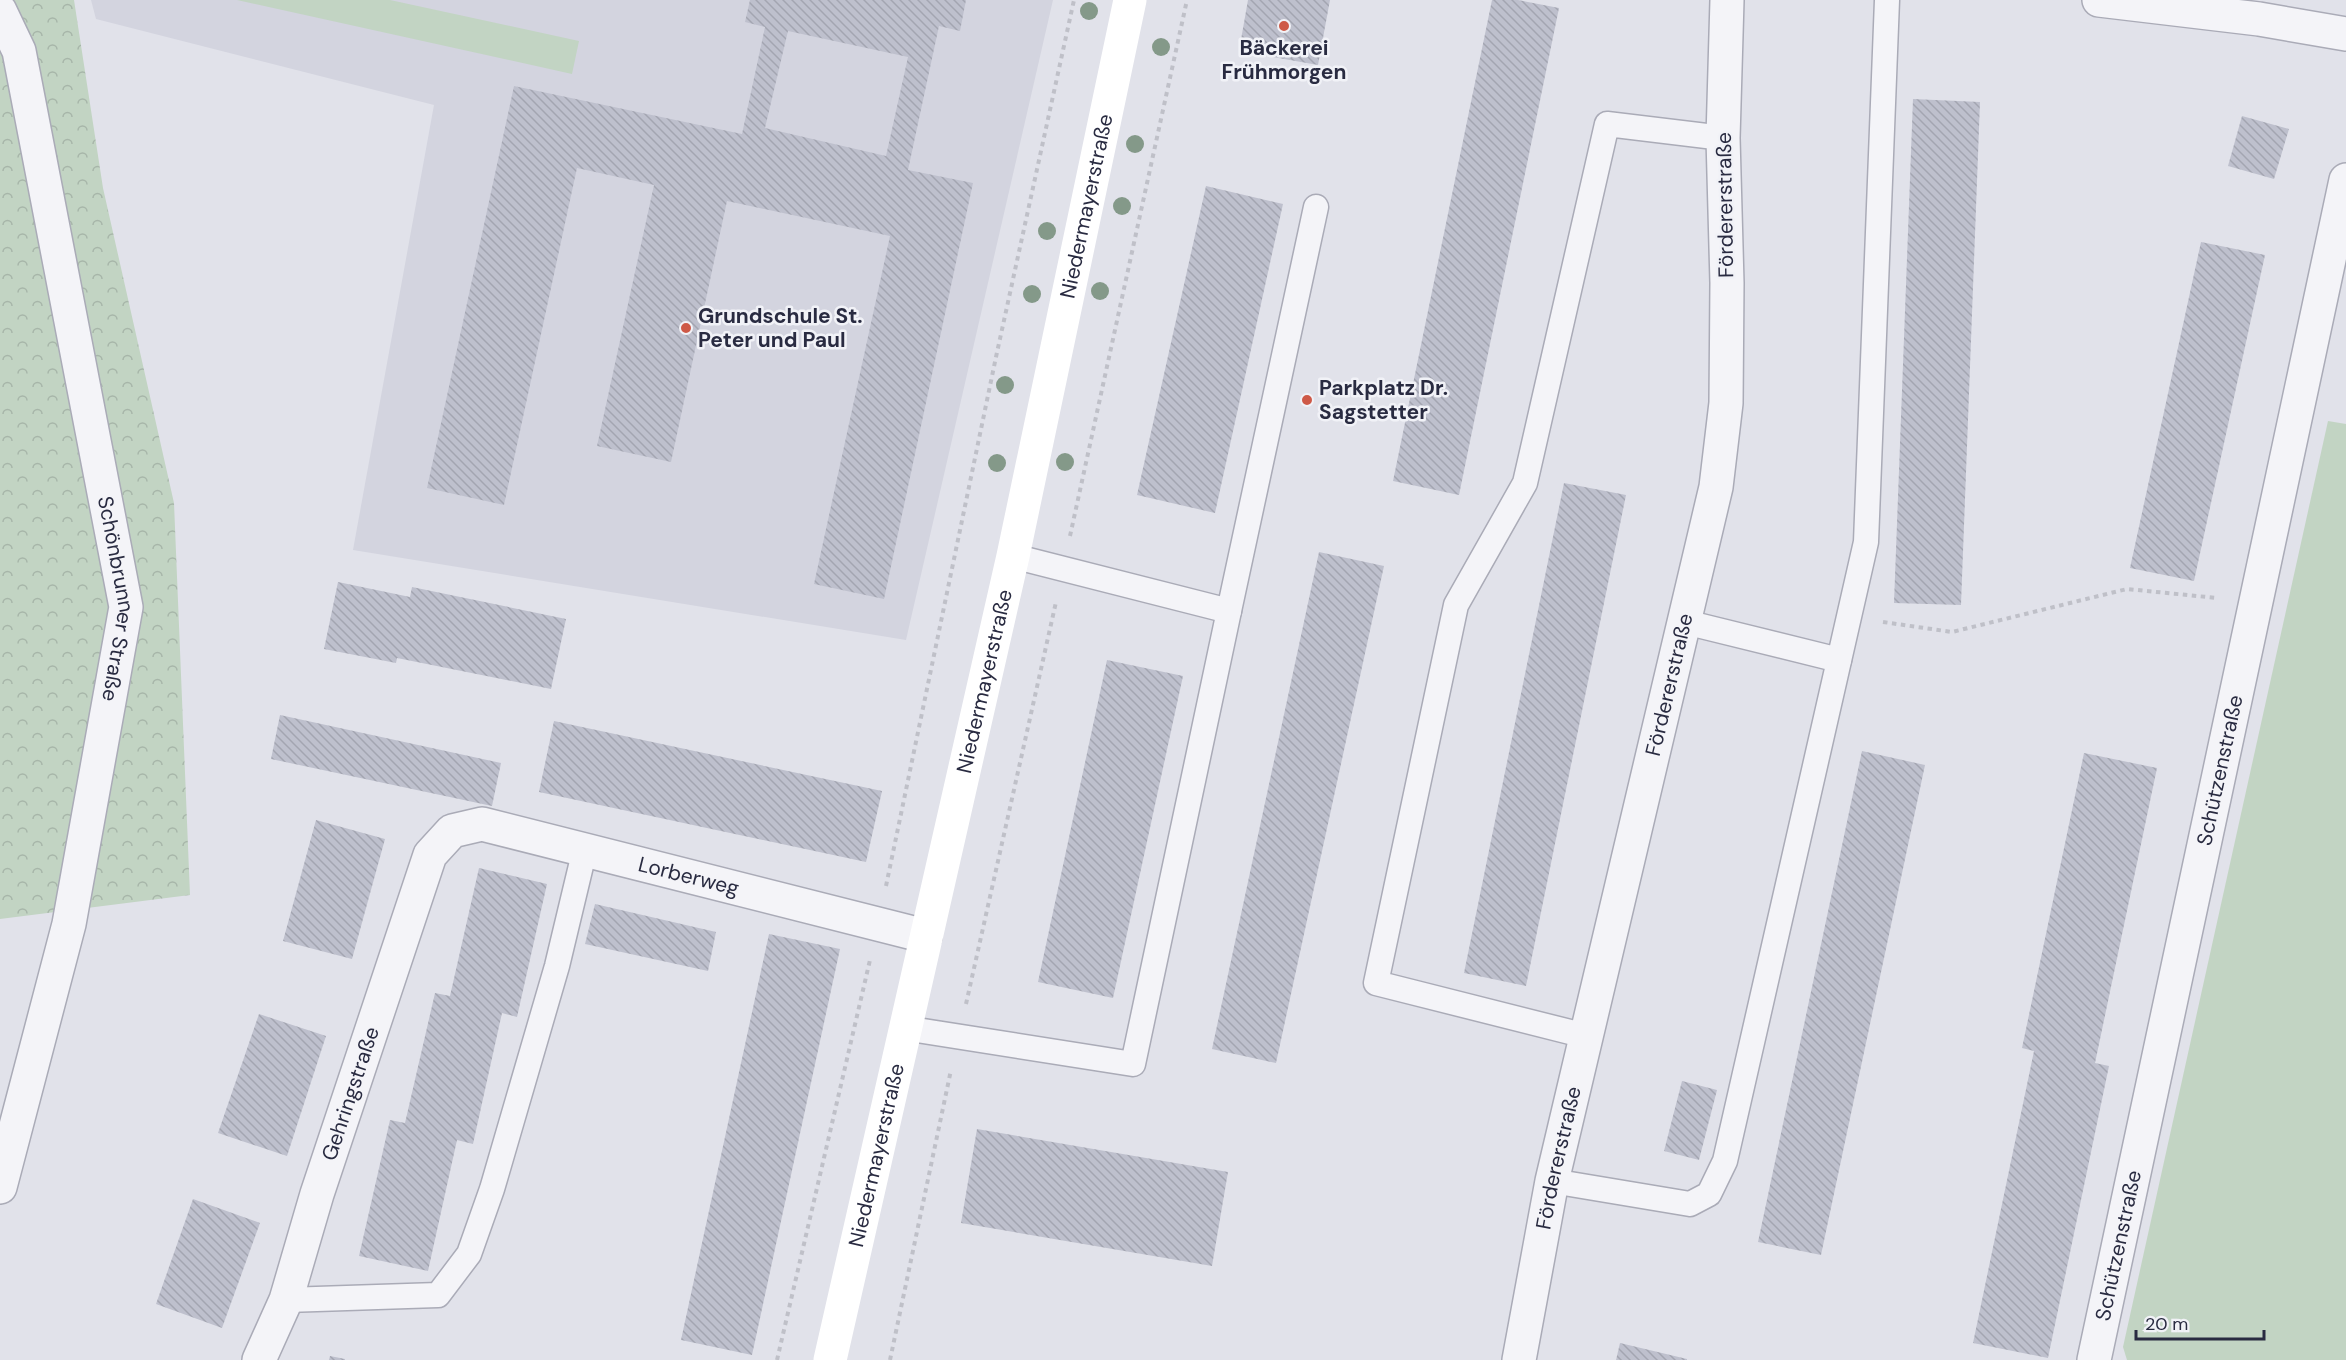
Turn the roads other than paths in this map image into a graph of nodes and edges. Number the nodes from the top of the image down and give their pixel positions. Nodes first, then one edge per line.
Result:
1 (1130, 0) edge
2 (1727, 0) edge
3 (1887, 0) edge
4 (2099, 0) edge
5 (0, 11) edge
6 (2346, 34) edge
7 (1723, 138) junction
8 (2346, 180) edge
9 (1316, 207) dead end
10 (1013, 556) junction
11 (1229, 611) junction
12 (1685, 622) junction
13 (1839, 660) junction
14 (452, 831) joint
15 (585, 849) junction
16 (925, 936) junction
17 (904, 1028) junction
18 (1586, 1036) junction
19 (1552, 1181) junction
20 (0, 1187) edge
21 (286, 1300) junction
22 (259, 1360) edge
23 (830, 1360) edge
24 (1520, 1360) edge
25 (2094, 1360) edge

1 - 10 main road, Niedermayerstraße
2 - 7 street, Fördererstraße
3 - 13 lane
4 - 6 street
5 - 20 street, Schönbrunner Straße
7 - 12 street, Fördererstraße
7 - 18 lane
8 - 25 street, Schützenstraße
9 - 11 lane
10 - 11 lane
10 - 16 main road, Niedermayerstraße
11 - 17 lane
12 - 13 lane
12 - 18 street, Fördererstraße
13 - 19 lane
14 - 15 street, Lorberweg
14 - 21 street, Gehringstraße
15 - 16 street, Lorberweg
15 - 21 lane
16 - 17 main road, Niedermayerstraße
17 - 23 main road, Niedermayerstraße
18 - 19 street, Fördererstraße
19 - 24 street, Fördererstraße
21 - 22 street, Gehringstraße

